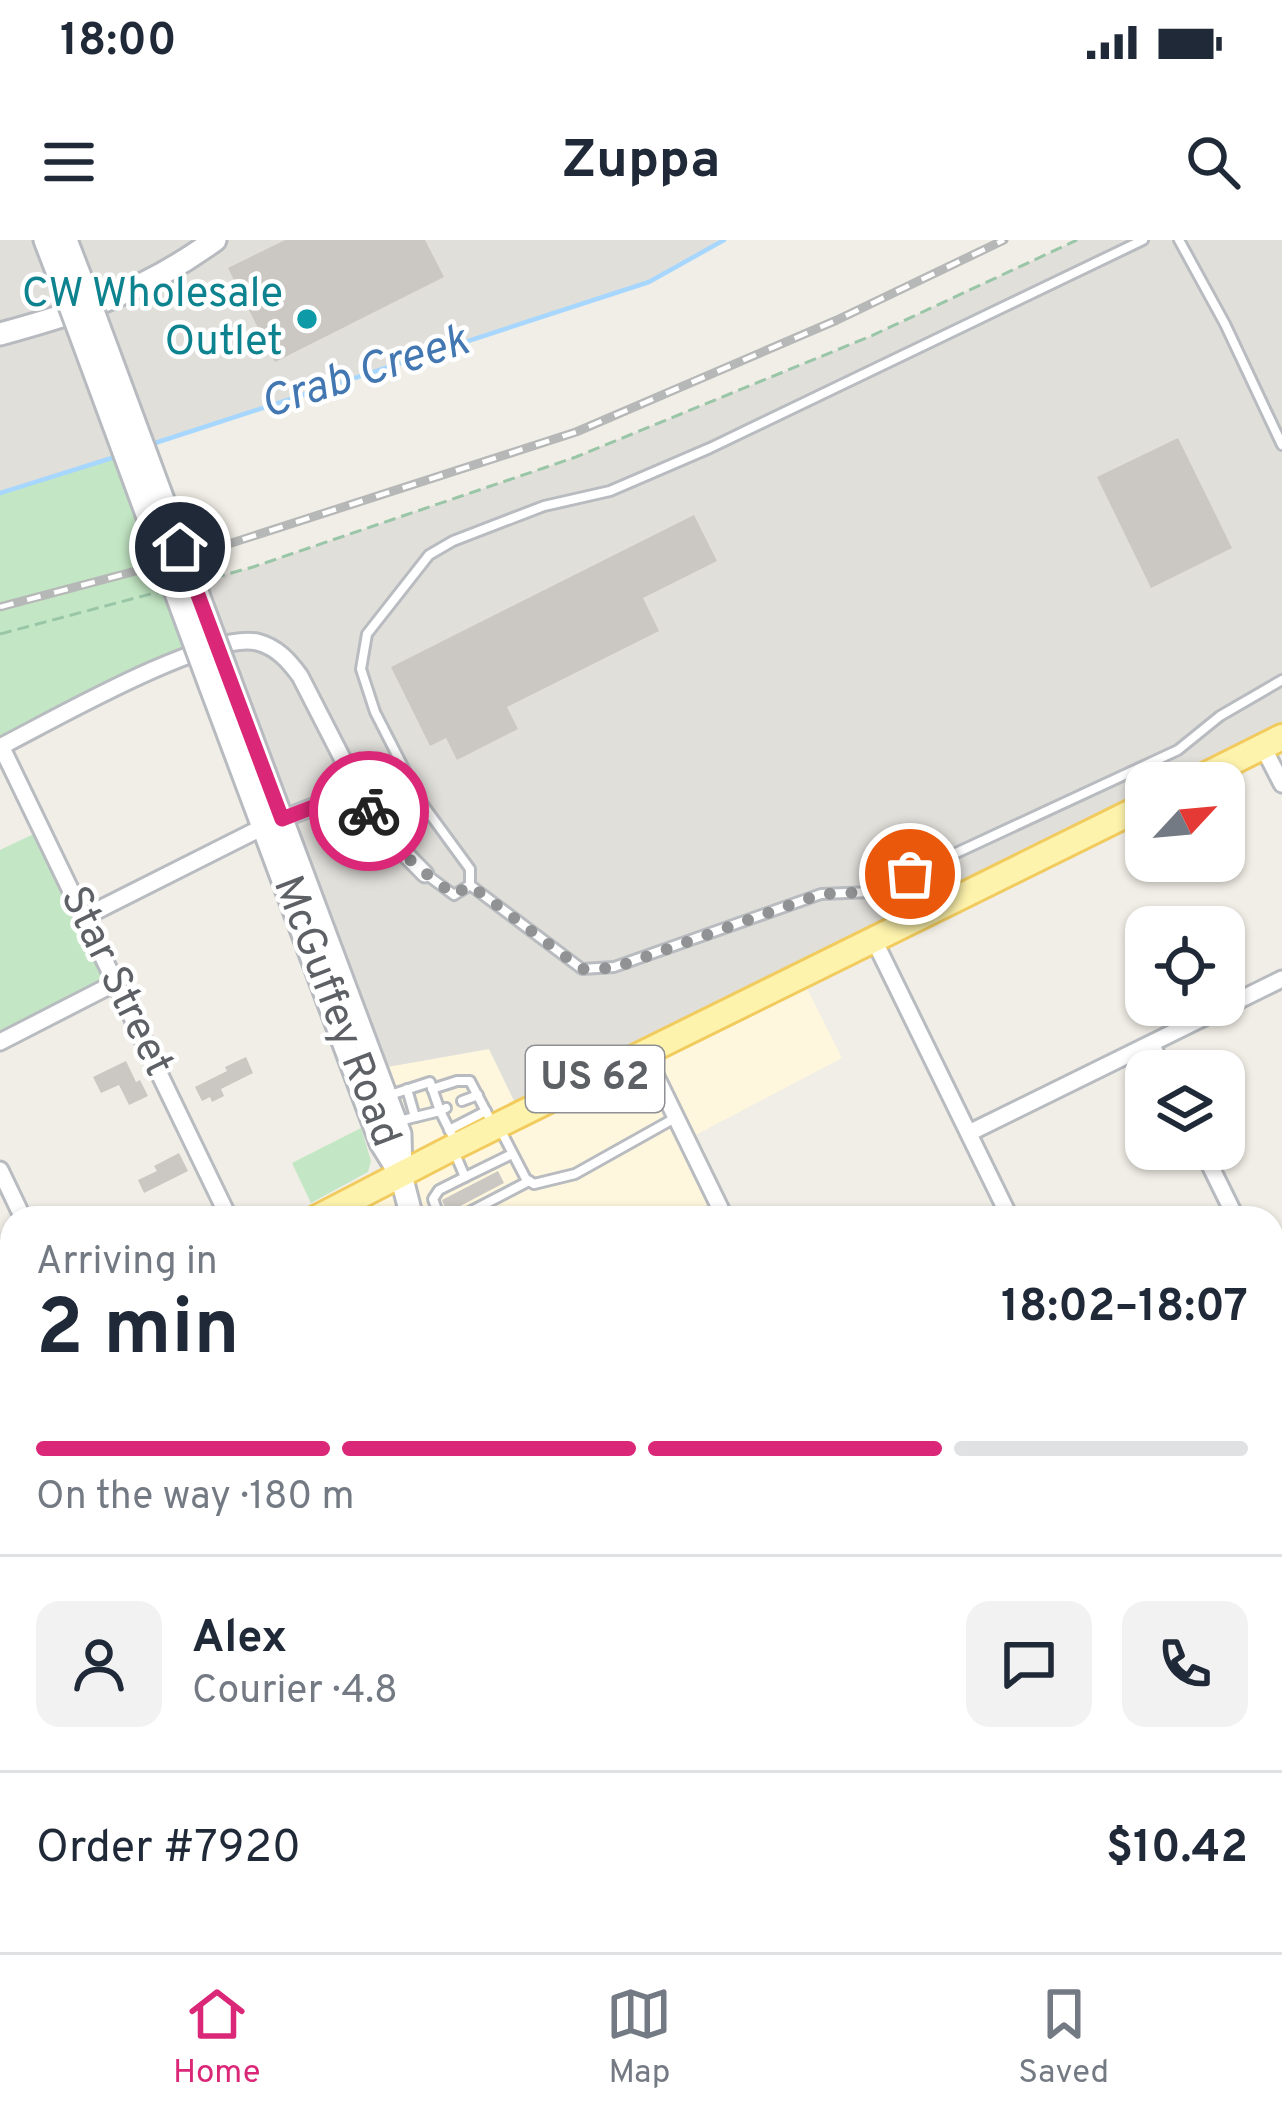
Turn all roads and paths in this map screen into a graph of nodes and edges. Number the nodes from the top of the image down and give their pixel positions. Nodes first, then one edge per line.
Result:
1 (45, 240) edge
2 (66, 240) edge
3 (215, 240) edge
4 (1077, 240) edge
5 (1144, 240) edge
6 (1180, 240) edge
7 (73, 285) junction
8 (1, 333) edge
9 (1282, 446) edge
10 (215, 578) dead end
11 (174, 588) dead end
12 (0, 634) edge
13 (1282, 680) edge
14 (1272, 742) edge
15 (1, 746) edge
16 (1232, 762) edge
17 (1282, 784) edge
18 (357, 790) junction
19 (1125, 815) edge
20 (273, 823) junction
21 (425, 874) joint
22 (470, 885) junction
23 (84, 917) junction
24 (874, 940) junction
25 (1282, 979) edge
26 (116, 983) junction
27 (0, 1042) edge
28 (1151, 1044) junction
29 (1154, 1050) edge
30 (646, 1054) junction
31 (432, 1089) junction
32 (397, 1093) junction
33 (478, 1095) junction
34 (462, 1101) dead end
35 (443, 1110) junction
36 (676, 1117) junction
37 (405, 1119) junction
38 (493, 1122) junction
39 (969, 1133) junction
40 (453, 1141) junction
41 (512, 1154) junction
42 (0, 1170) edge
43 (1212, 1170) edge
44 (401, 1175) junction
45 (466, 1177) junction
46 (529, 1181) junction
47 (17, 1206) edge
48 (223, 1206) edge
49 (340, 1206) edge
50 (408, 1206) edge
51 (435, 1206) edge
52 (481, 1206) edge
53 (719, 1206) edge
54 (1004, 1206) edge
55 (1229, 1206) edge

1 - 7 main road, McGuffey Road
2 - 7 main road, McGuffey Road
3 - 8 main road
4 - 10 path
5 - 22 lane
6 - 9 lane
7 - 20 main road, McGuffey Road, bridge
11 - 12 path
13 - 22 lane
14 - 16 main road
14 - 17 street
15 - 18 street
15 - 23 street, Star Street
18 - 20 street
18 - 21 street
19 - 24 main road, US 62
20 - 23 street
20 - 32 main road, McGuffey Road
20 - 44 main road, McGuffey Road
21 - 22 lane
23 - 26 street, Star Street
24 - 30 main road, US 62
24 - 39 street
25 - 28 street
26 - 27 street
26 - 48 street, Star Street
28 - 29 street
28 - 39 street
30 - 36 street
30 - 38 main road, US 62
31 - 32 lane
31 - 33 lane
31 - 35 lane
32 - 37 main road, McGuffey Road
33 - 34 lane
33 - 38 lane
35 - 37 lane
35 - 40 lane
36 - 46 lane
36 - 53 street
37 - 44 main road, McGuffey Road
38 - 40 main road, US 62
38 - 41 lane
39 - 54 street
40 - 44 main road, US 62
40 - 45 lane
41 - 45 lane
41 - 46 lane
42 - 47 street
43 - 55 street
44 - 49 main road, US 62
44 - 50 main road, McGuffey Road
45 - 51 lane
46 - 52 lane

